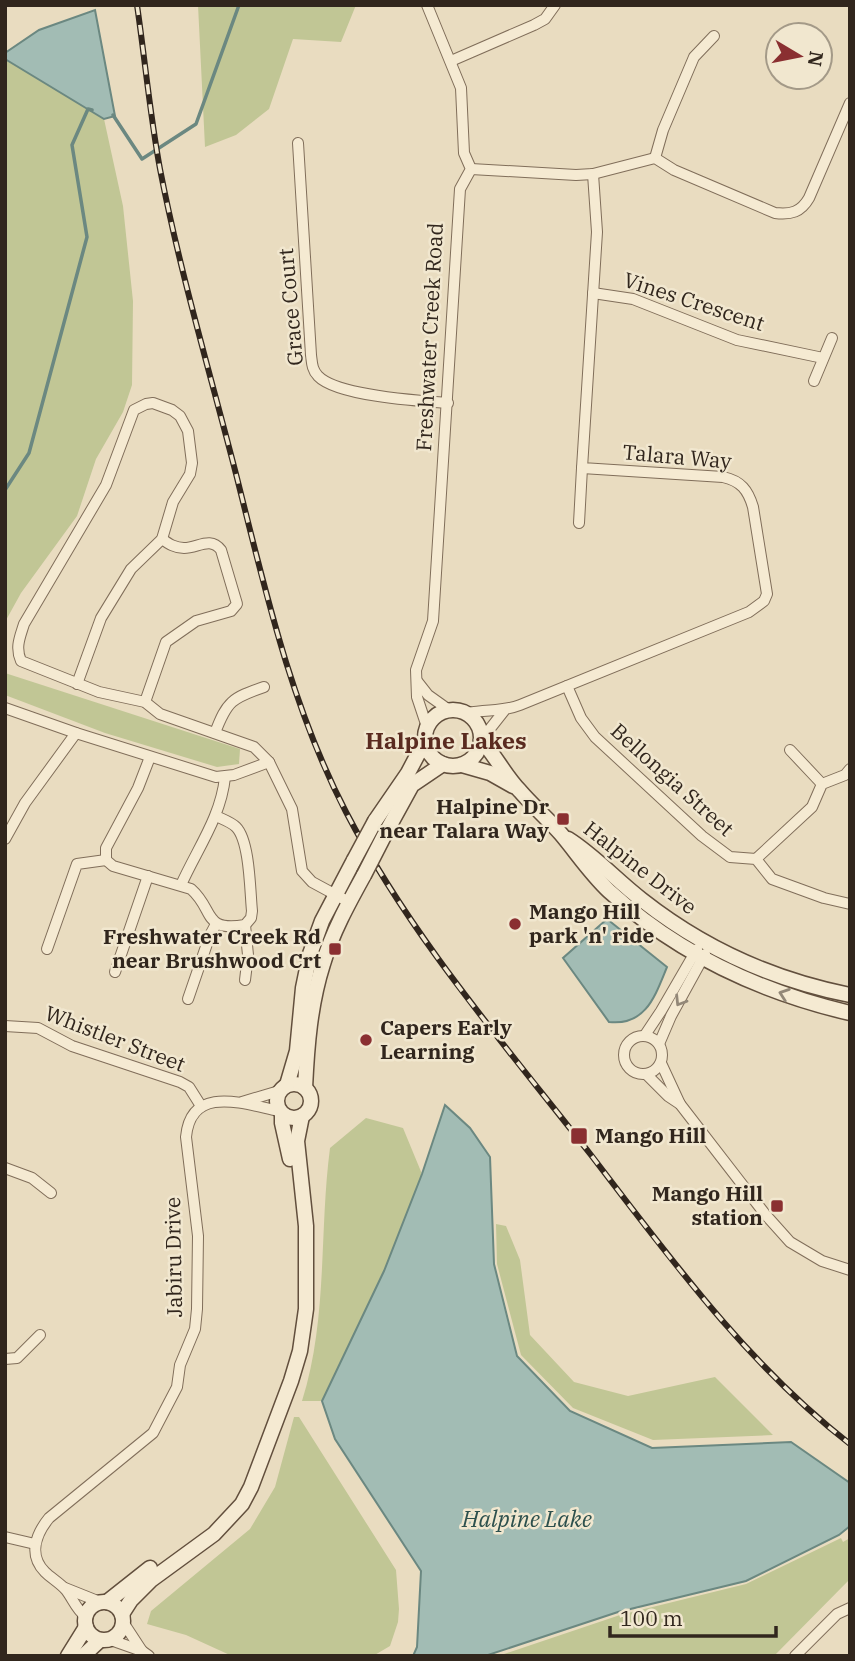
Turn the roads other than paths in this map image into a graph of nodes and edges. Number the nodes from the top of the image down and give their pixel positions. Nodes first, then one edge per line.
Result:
1 (427, 5) edge
2 (555, 5) edge
3 (713, 36) dead end
4 (451, 61) junction
5 (850, 103) edge
6 (298, 143) dead end
7 (655, 158) junction
8 (471, 169) junction
9 (593, 174) junction
10 (593, 293) junction
11 (832, 338) dead end
12 (823, 358) junction
13 (814, 381) dead end
14 (448, 403) junction
15 (582, 468) junction
16 (579, 523) dead end
17 (162, 539) junction
18 (417, 681) junction
19 (77, 684) junction
20 (567, 686) junction
21 (264, 687) dead end
22 (145, 702) junction
23 (5, 708) edge
24 (449, 710) junction
25 (504, 711) junction
26 (468, 713) junction
27 (427, 727) junction
28 (76, 733) junction
29 (215, 733) junction
30 (481, 737) junction
31 (426, 745) junction
32 (790, 750) dead end
33 (150, 757) junction
34 (269, 762) junction
35 (443, 764) junction
36 (462, 765) junction
37 (850, 769) edge
38 (225, 777) junction
39 (822, 784) junction
40 (517, 789) junction
41 (216, 816) junction
42 (5, 839) edge
43 (756, 859) junction
44 (106, 860) junction
45 (148, 876) junction
46 (181, 885) junction
47 (335, 895) junction
48 (349, 902) junction
49 (850, 904) edge
50 (216, 923) junction
51 (245, 925) junction
52 (47, 949) dead end
53 (702, 949) junction
54 (116, 972) dead end
55 (245, 980) dead end
56 (850, 995) edge
57 (188, 999) dead end
58 (850, 1013) edge
59 (5, 1026) edge
60 (645, 1035) junction
61 (659, 1044) junction
62 (661, 1063) junction
63 (646, 1074) junction
64 (283, 1088) junction
65 (305, 1088) junction
66 (242, 1102) junction
67 (680, 1104) junction
68 (201, 1106) junction
69 (281, 1113) junction
70 (302, 1116) junction
71 (5, 1168) edge
72 (51, 1193) dead end
73 (850, 1270) edge
74 (40, 1335) dead end
75 (5, 1359) edge
76 (5, 1537) edge
77 (35, 1544) junction
78 (65, 1588) junction
79 (104, 1602) junction
80 (850, 1608) edge
81 (122, 1618) junction
82 (86, 1622) junction
83 (104, 1639) junction
84 (146, 1653) edge
85 (68, 1656) edge
86 (83, 1656) edge
87 (795, 1656) edge

1 - 4 street
2 - 4 street
3 - 7 street
4 - 8 street
5 - 7 street
6 - 14 street, Grace Court
7 - 9 street
8 - 9 street
8 - 14 street, Freshwater Creek Road
9 - 10 street
10 - 12 street, Vines Crescent
10 - 15 street
11 - 12 street
12 - 13 street
14 - 18 street, Freshwater Creek Road
15 - 16 street
15 - 20 street, Talara Way
17 - 19 street
17 - 19 street
17 - 22 street
18 - 24 street
18 - 27 street, Freshwater Creek Road
19 - 22 street
20 - 25 street, Talara Way
20 - 43 street, Bellongia Street
21 - 29 street
22 - 29 street
23 - 28 street
24 - 26 main road
24 - 27 main road
25 - 26 street, Talara Way
25 - 30 street, Talara Way
26 - 30 main road
27 - 31 main road
28 - 33 street
28 - 42 street
29 - 34 street
30 - 36 main road
30 - 40 main road, Halpine Drive
31 - 35 main road
31 - 47 main road, bridge
32 - 39 street
33 - 38 street
33 - 44 street
34 - 38 street
34 - 47 street
35 - 36 main road
35 - 48 main road, bridge
36 - 40 main road, Halpine Drive
37 - 39 street
38 - 41 street
39 - 43 street
40 - 53 main road, Halpine Drive
41 - 46 street
41 - 51 street
43 - 49 street
44 - 45 street
44 - 52 street
45 - 46 street
45 - 54 street
46 - 50 street
47 - 48 street
47 - 64 main road
48 - 65 main road
50 - 51 street
50 - 57 street
51 - 55 street
53 - 56 main road, Halpine Drive
58 -> 53 main road, Halpine Drive
53 - 60 street
53 -> 61 street
59 - 68 street, Whistler Street
60 - 61 street
60 - 63 street
61 - 62 street
62 - 63 street
62 - 67 street
63 - 67 street
64 - 65 main road
64 - 66 street
64 - 69 main road
65 - 70 main road
66 - 68 street
66 - 69 street
67 - 73 street
68 - 77 street, Jabiru Drive
69 - 70 main road
69 - 79 main road
70 - 81 main road
71 - 72 street
74 - 75 street
76 - 77 street
77 - 78 street
78 - 79 street
78 - 82 street
79 - 81 main road
79 - 82 main road
80 - 87 street
81 - 83 main road
81 - 84 street
82 - 83 main road
82 - 85 main road
83 - 84 street
83 - 86 main road

